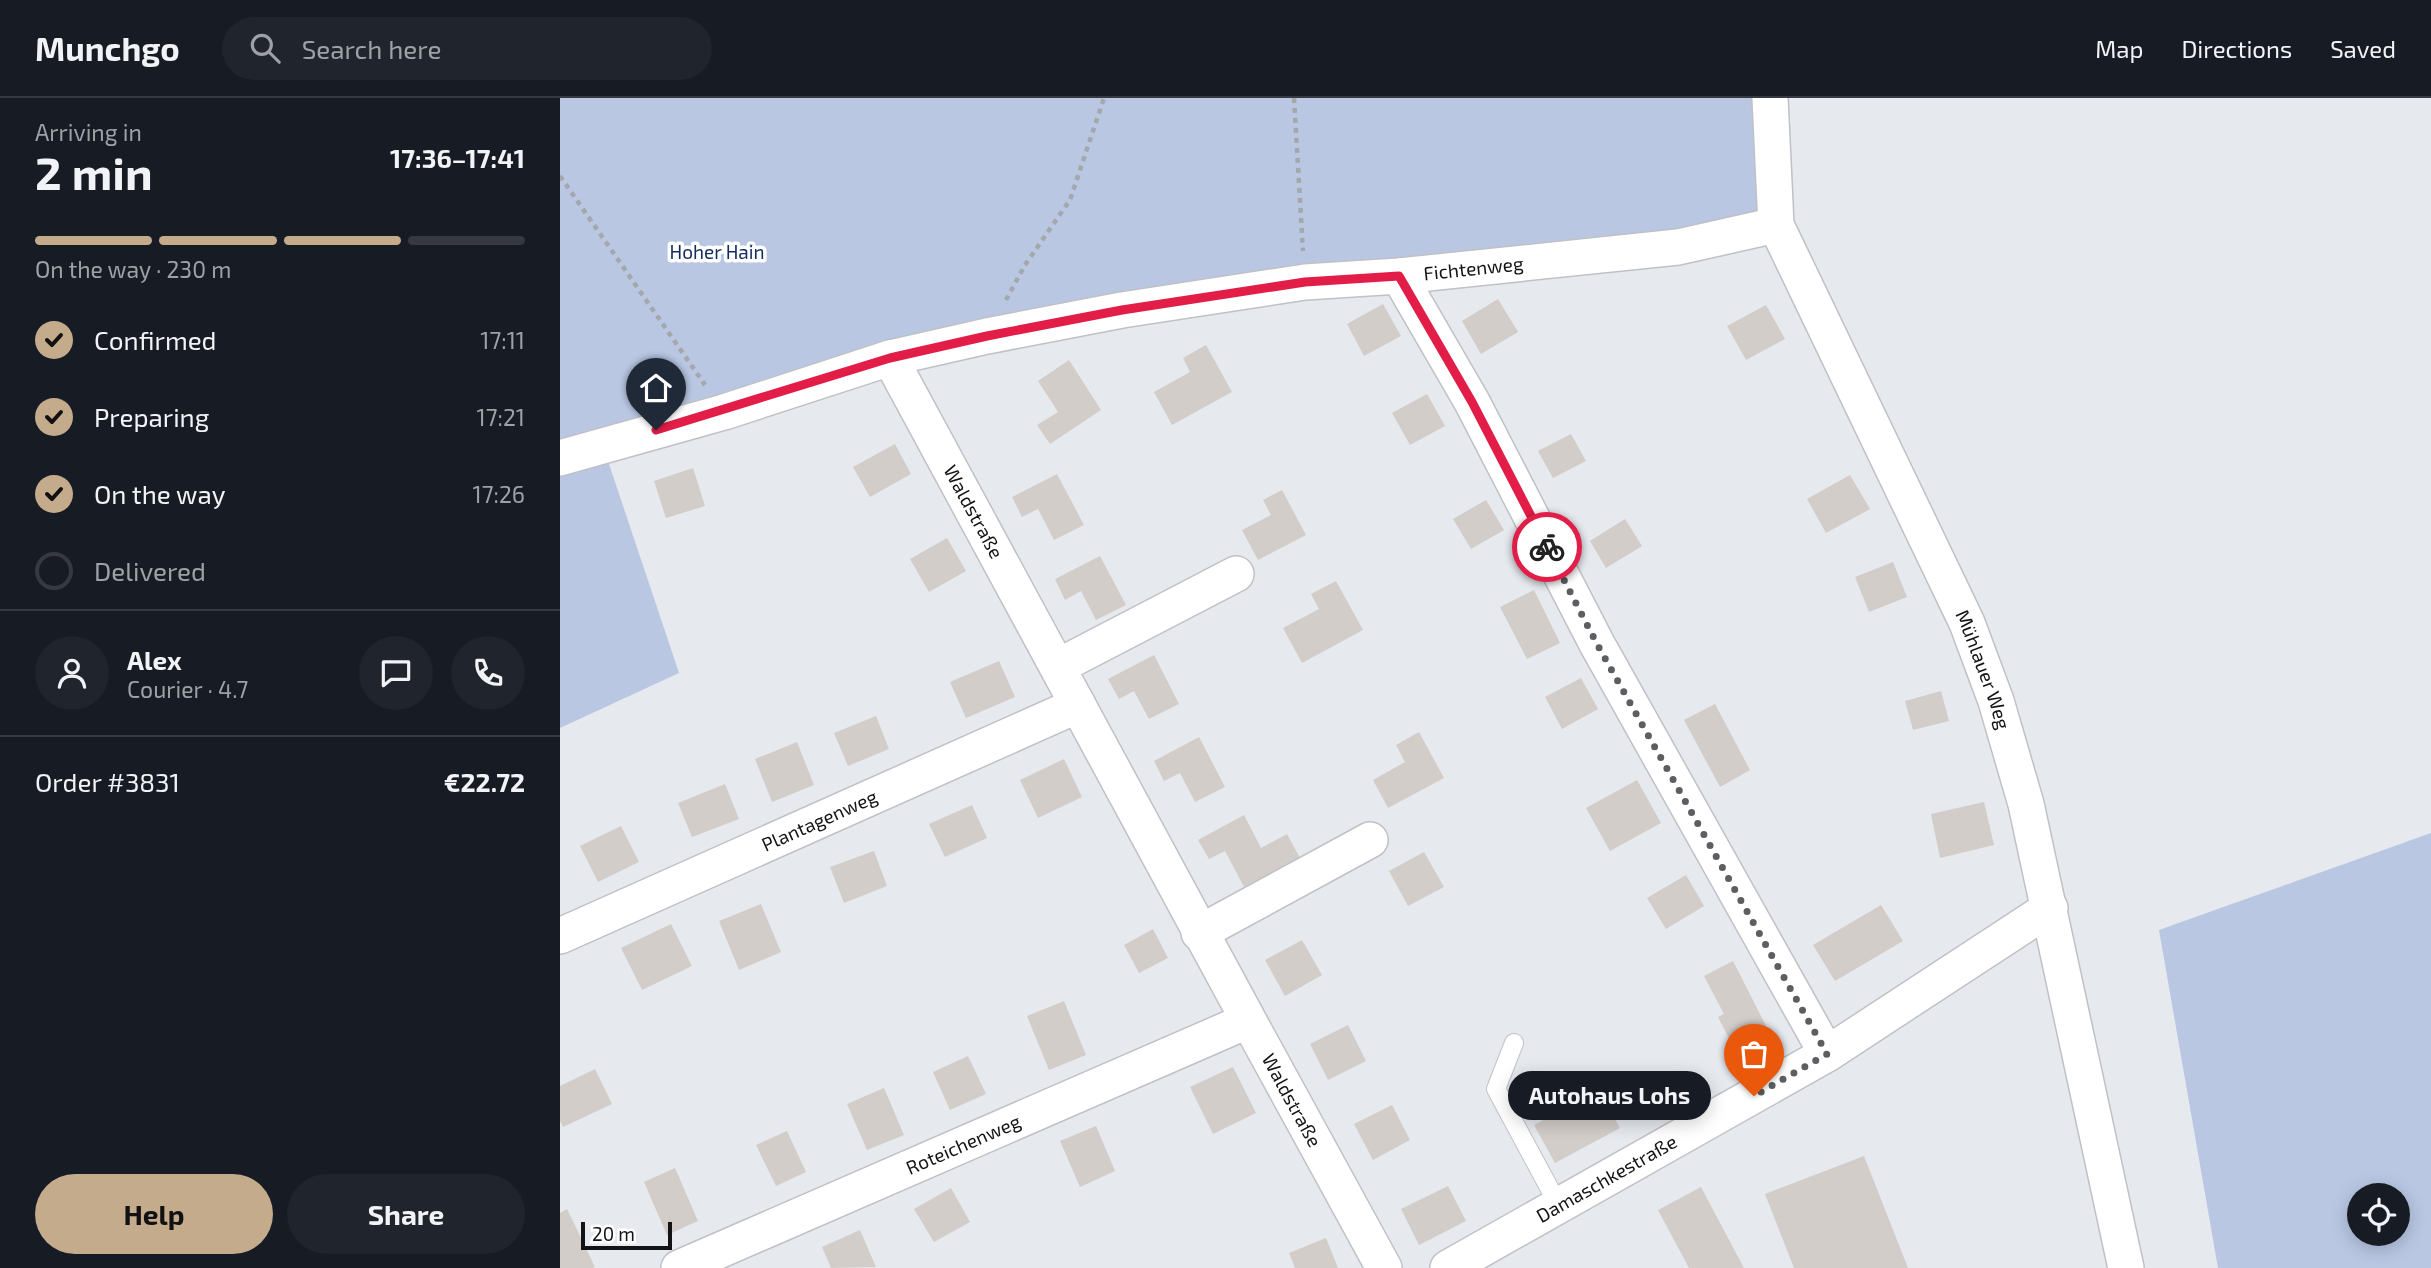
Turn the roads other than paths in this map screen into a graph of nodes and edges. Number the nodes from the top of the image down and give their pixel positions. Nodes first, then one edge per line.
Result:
1 (1770, 98) edge
2 (1776, 225) junction
3 (1399, 276) junction
4 (890, 358) junction
5 (560, 458) edge
6 (1236, 574) dead end
7 (1059, 666) junction
8 (1077, 705) junction
9 (1370, 840) dead end
10 (2050, 908) junction
11 (1199, 933) junction
12 (560, 936) edge
13 (1247, 1021) junction
14 (1514, 1043) dead end
15 (1827, 1054) junction
16 (1559, 1206) junction
17 (679, 1268) edge
18 (1384, 1268) edge
19 (1448, 1268) edge
20 (2126, 1268) edge

1 - 2 street, Mühlauer Weg
2 - 3 street, Fichtenweg
2 - 10 street, Mühlauer Weg
3 - 4 street, Fichtenweg
3 - 15 street
4 - 5 street, Fichtenweg
4 - 7 street, Waldstraße
6 - 7 street
7 - 8 street, Waldstraße
8 - 11 street, Waldstraße
8 - 12 street, Plantagenweg
9 - 11 street
10 - 15 street, Damaschkestraße
10 - 20 street, Mühlauer Weg
11 - 13 street, Waldstraße
13 - 17 street, Roteichenweg
13 - 18 street, Waldstraße
14 - 16 lane
15 - 16 street, Damaschkestraße
16 - 19 street, Damaschkestraße

